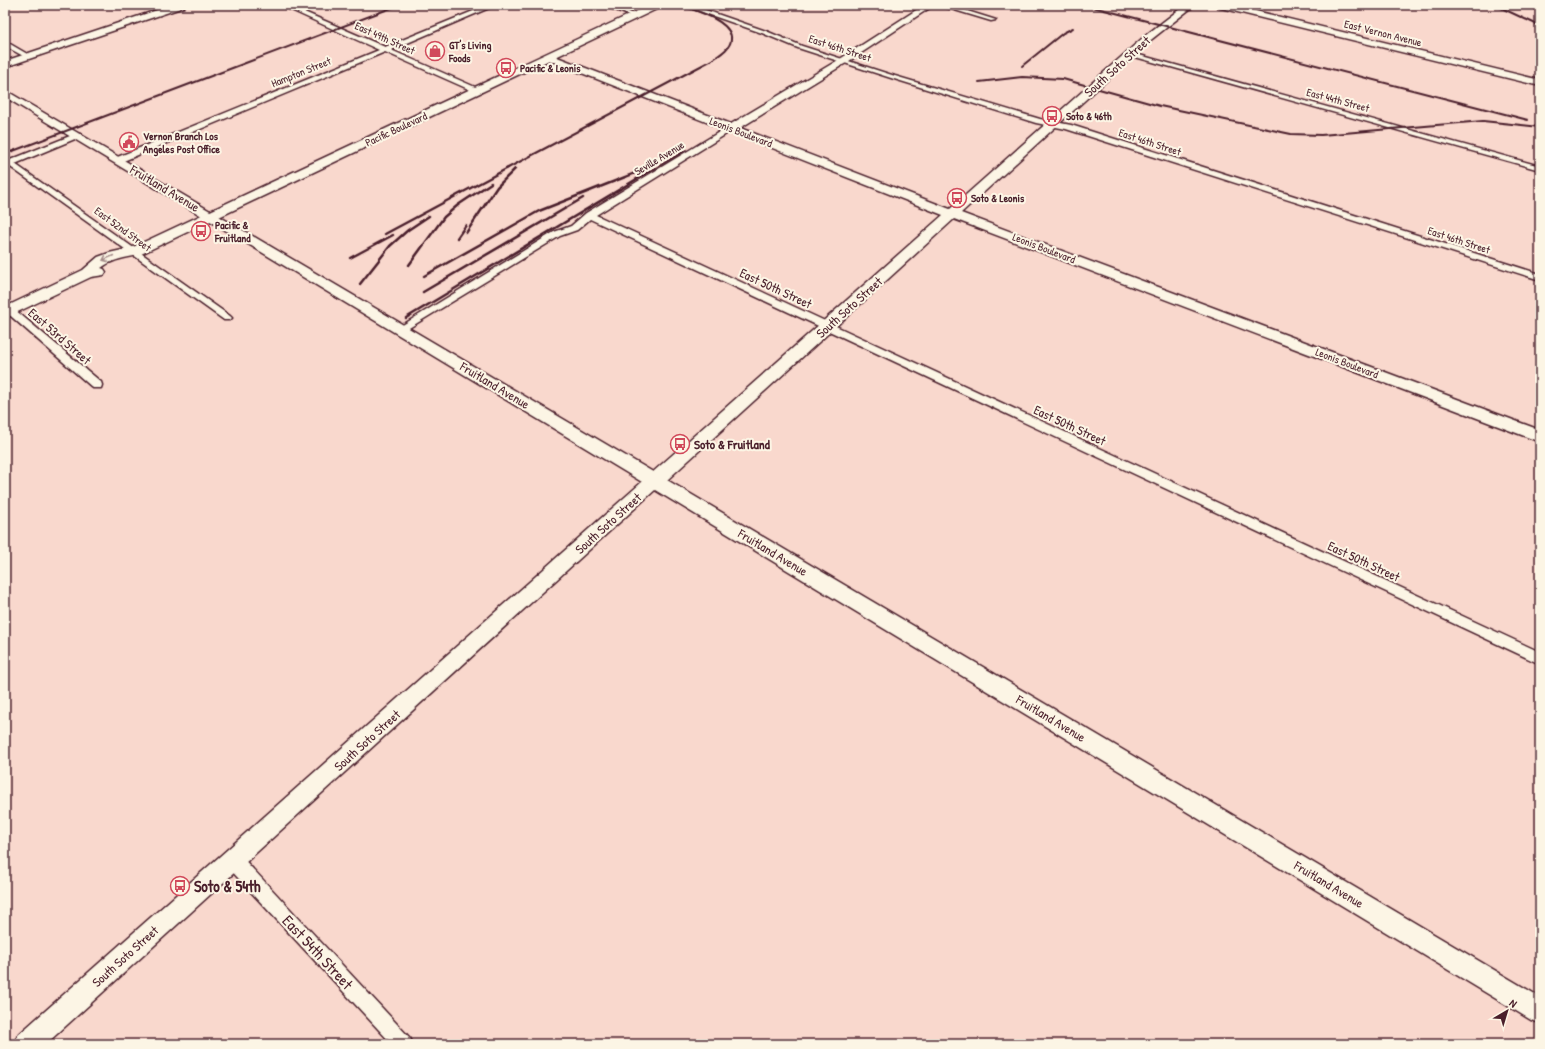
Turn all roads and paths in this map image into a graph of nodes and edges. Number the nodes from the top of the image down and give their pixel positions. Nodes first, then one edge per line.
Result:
1 (181, 5) edge
2 (282, 5) edge
3 (493, 5) edge
4 (604, 5) edge
5 (658, 5) edge
6 (685, 5) edge
7 (930, 5) edge
8 (941, 5) edge
9 (1191, 5) edge
10 (1220, 5) edge
11 (636, 16) junction
12 (993, 20) dead end
13 (5, 43) edge
14 (385, 50) junction
15 (1130, 54) junction
16 (28, 56) junction
17 (549, 57) junction
18 (843, 61) junction
19 (5, 64) edge
20 (1540, 83) edge
21 (478, 90) junction
22 (5, 93) edge
23 (1053, 124) junction
24 (732, 128) junction
25 (78, 136) junction
26 (118, 160) junction
27 (6, 163) edge
28 (1540, 168) edge
29 (953, 214) junction
30 (211, 215) junction
31 (589, 215) junction
32 (134, 252) junction
33 (1540, 277) edge
34 (7, 310) edge
35 (227, 318) dead end
36 (827, 328) junction
37 (401, 329) junction
38 (98, 385) dead end
39 (1540, 436) edge
40 (654, 481) junction
41 (1540, 658) edge
42 (232, 859) junction
43 (1540, 1011) edge
44 (27, 1044) edge
45 (404, 1044) edge

1 - 16 main road
2 - 14 street, East 49th Street
3 - 14 street, Hampton Street
4 - 11 street
5 - 11 main road, Pacific Boulevard
6 - 18 street, East 46th Street
7 - 18 main road, Seville Avenue
8 - 12 street
9 - 15 main road, South Soto Street
10 - 20 main road, East Vernon Avenue
11 - 17 main road, Pacific Boulevard
13 - 16 street
14 - 21 street, East 49th Street
14 - 26 street, Hampton Street
15 - 23 main road, South Soto Street
15 - 28 street, East 44th Street
16 - 19 main road
17 - 21 main road, Pacific Boulevard
17 - 24 main road, Leonis Boulevard
18 - 23 street, East 46th Street
18 - 24 main road, Seville Avenue
21 - 30 main road, Pacific Boulevard
22 - 25 main road, Fruitland Avenue
23 - 29 main road, South Soto Street
23 - 33 street, East 46th Street
24 - 29 main road, Leonis Boulevard
24 - 31 street, Seville Avenue
25 - 26 main road, Fruitland Avenue
25 - 27 street
26 - 30 main road, Fruitland Avenue
27 - 32 street, East 52nd Street
29 - 36 main road, South Soto Street
29 - 39 main road, Leonis Boulevard
30 - 32 main road, Pacific Boulevard
30 - 37 main road, Fruitland Avenue
31 - 36 street, East 50th Street
31 - 37 street, Seville Avenue
32 - 34 main road, Pacific Boulevard
32 - 35 street, East 52nd Street
34 - 38 street, East 53rd Street
36 - 40 main road, South Soto Street
36 - 41 street, East 50th Street
37 - 40 main road, Fruitland Avenue
40 - 42 main road, South Soto Street
40 - 43 main road, Fruitland Avenue
42 - 44 main road, South Soto Street
42 - 45 street, East 54th Street

